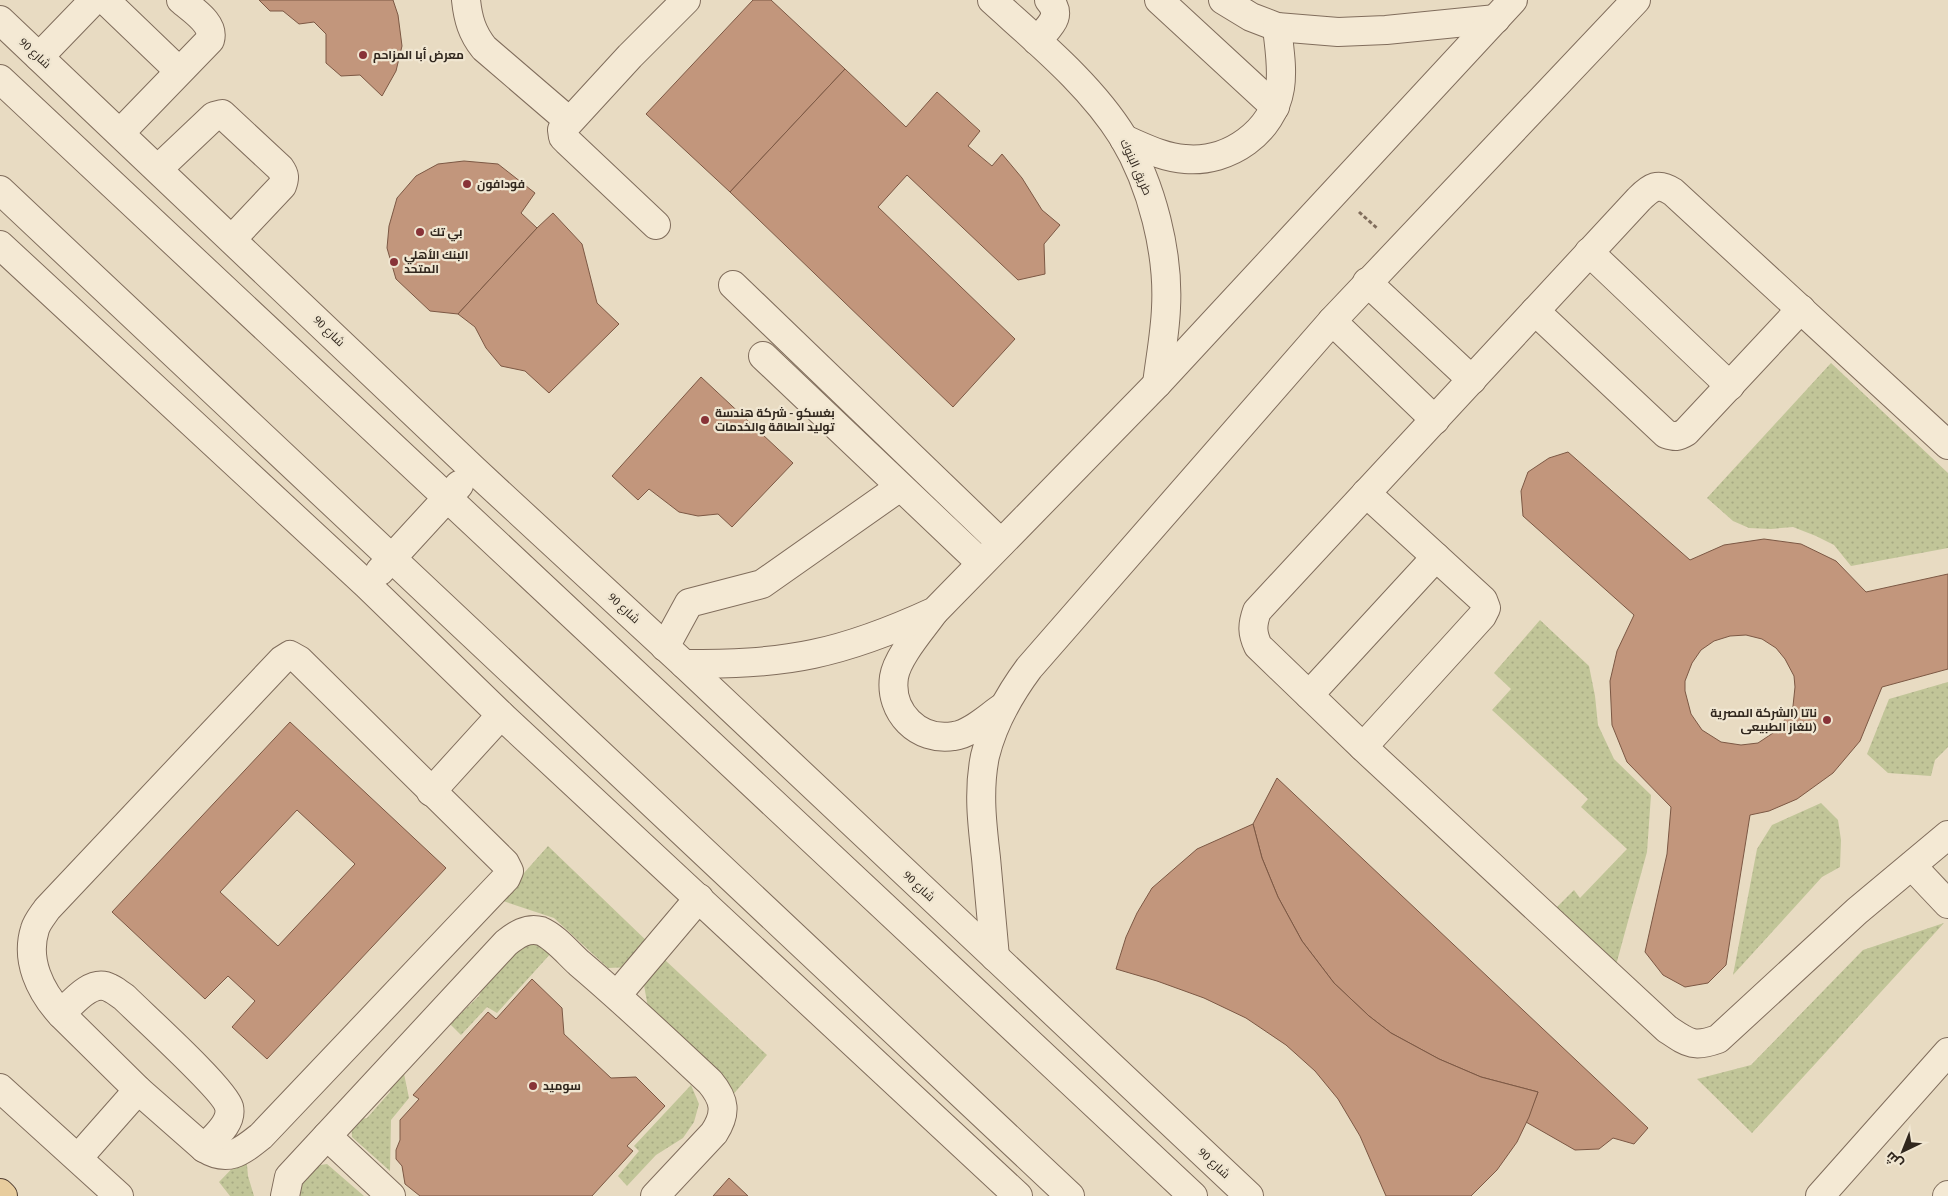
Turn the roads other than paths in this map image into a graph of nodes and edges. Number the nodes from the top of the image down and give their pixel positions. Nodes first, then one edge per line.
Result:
1 (94, 0) edge
2 (105, 0) edge
3 (181, 0) edge
4 (466, 0) edge
5 (686, 0) edge
6 (992, 0) edge
7 (1049, 0) edge
8 (1159, 0) edge
9 (1223, 0) edge
10 (1636, 0) edge
11 (1505, 10) edge
12 (0, 20) edge
13 (1277, 27) junction
14 (1037, 41) junction
15 (39, 57) junction
16 (179, 71) junction
17 (0, 79) edge
18 (1275, 107) junction
19 (569, 121) junction
20 (120, 133) junction
21 (1124, 139) junction
22 (158, 169) junction
23 (0, 190) edge
24 (656, 225) dead end
25 (232, 239) junction
26 (0, 245) edge
27 (1589, 252) junction
28 (1367, 282) junction
29 (733, 285) dead end
30 (1801, 309) junction
31 (1535, 311) junction
32 (1332, 320) junction
33 (763, 356) dead end
34 (1472, 380) junction
35 (1157, 384) junction
36 (1730, 386) junction
37 (1436, 420) junction
38 (1948, 445) edge
39 (474, 469) junction
40 (900, 487) junction
41 (1366, 493) junction
42 (447, 498) junction
43 (1001, 543) junction
44 (1436, 557) junction
45 (392, 558) junction
46 (981, 563) junction
47 (367, 585) junction
48 (935, 611) junction
49 (675, 656) junction
50 (1309, 695) junction
51 (1003, 707) junction
52 (501, 715) junction
53 (1363, 747) junction
54 (431, 792) junction
55 (1948, 835) edge
56 (1912, 866) junction
57 (698, 898) junction
58 (1948, 904) edge
59 (995, 957) junction
60 (617, 995) junction
61 (60, 1014) junction
62 (1948, 1052) edge
63 (0, 1088) edge
64 (138, 1090) junction
65 (327, 1136) junction
66 (204, 1148) junction
67 (78, 1158) junction
68 (0, 1193) edge
69 (3, 1196) edge
70 (119, 1196) edge
71 (285, 1196) edge
72 (390, 1196) edge
73 (655, 1196) edge
74 (1018, 1196) edge
75 (1070, 1196) edge
76 (1193, 1196) edge
77 (1249, 1196) edge
78 (1820, 1196) edge

1 - 15 street
2 - 16 street
3 - 16 street
4 - 19 street
5 - 19 street
6 - 14 street, طريق البنوك
7 - 14 street
8 - 18 street
9 - 13 street
10 - 28 street
11 - 13 street
11 - 35 street
12 - 15 street, شارع 90
13 - 18 street
14 - 21 street, طريق البنوك
15 - 20 street, شارع 90
16 - 20 street
17 - 42 street
18 - 21 street
19 - 24 street
20 - 22 street, شارع 90
21 - 35 street, طريق البنوك
22 - 25 street, شارع 90
22 - 25 street
23 - 45 street
25 - 39 street, شارع 90
26 - 47 street
27 - 30 street
27 - 31 street
27 - 36 street
28 - 32 street
28 - 34 street
29 - 43 street
30 - 36 street
30 - 38 street
31 - 34 street
31 - 36 street
32 - 37 street
32 - 51 street
33 - 40 street
34 - 37 street
35 - 43 street
37 - 41 street
39 - 42 street
39 - 49 street, شارع 90
40 - 46 street
40 - 49 street
41 - 44 street
41 - 50 street
42 - 45 street
42 - 76 street
43 - 46 street
44 - 50 street
44 - 53 street
45 - 47 street
45 - 75 street
46 - 48 street
47 - 52 street
48 - 49 street
48 - 51 street
49 - 59 street, شارع 90
50 - 53 street
51 - 59 street
52 - 54 street
52 - 57 street
53 - 56 street
54 - 61 street
54 - 66 street
55 - 56 street
56 - 58 street
57 - 60 street
57 - 74 street
59 - 77 street, شارع 90
60 - 65 street
60 - 73 street
61 - 64 street
61 - 66 street
62 - 78 street
63 - 67 street
64 - 66 street
64 - 67 street
65 - 71 street
65 - 72 street
67 - 70 street
68 - 69 main road

